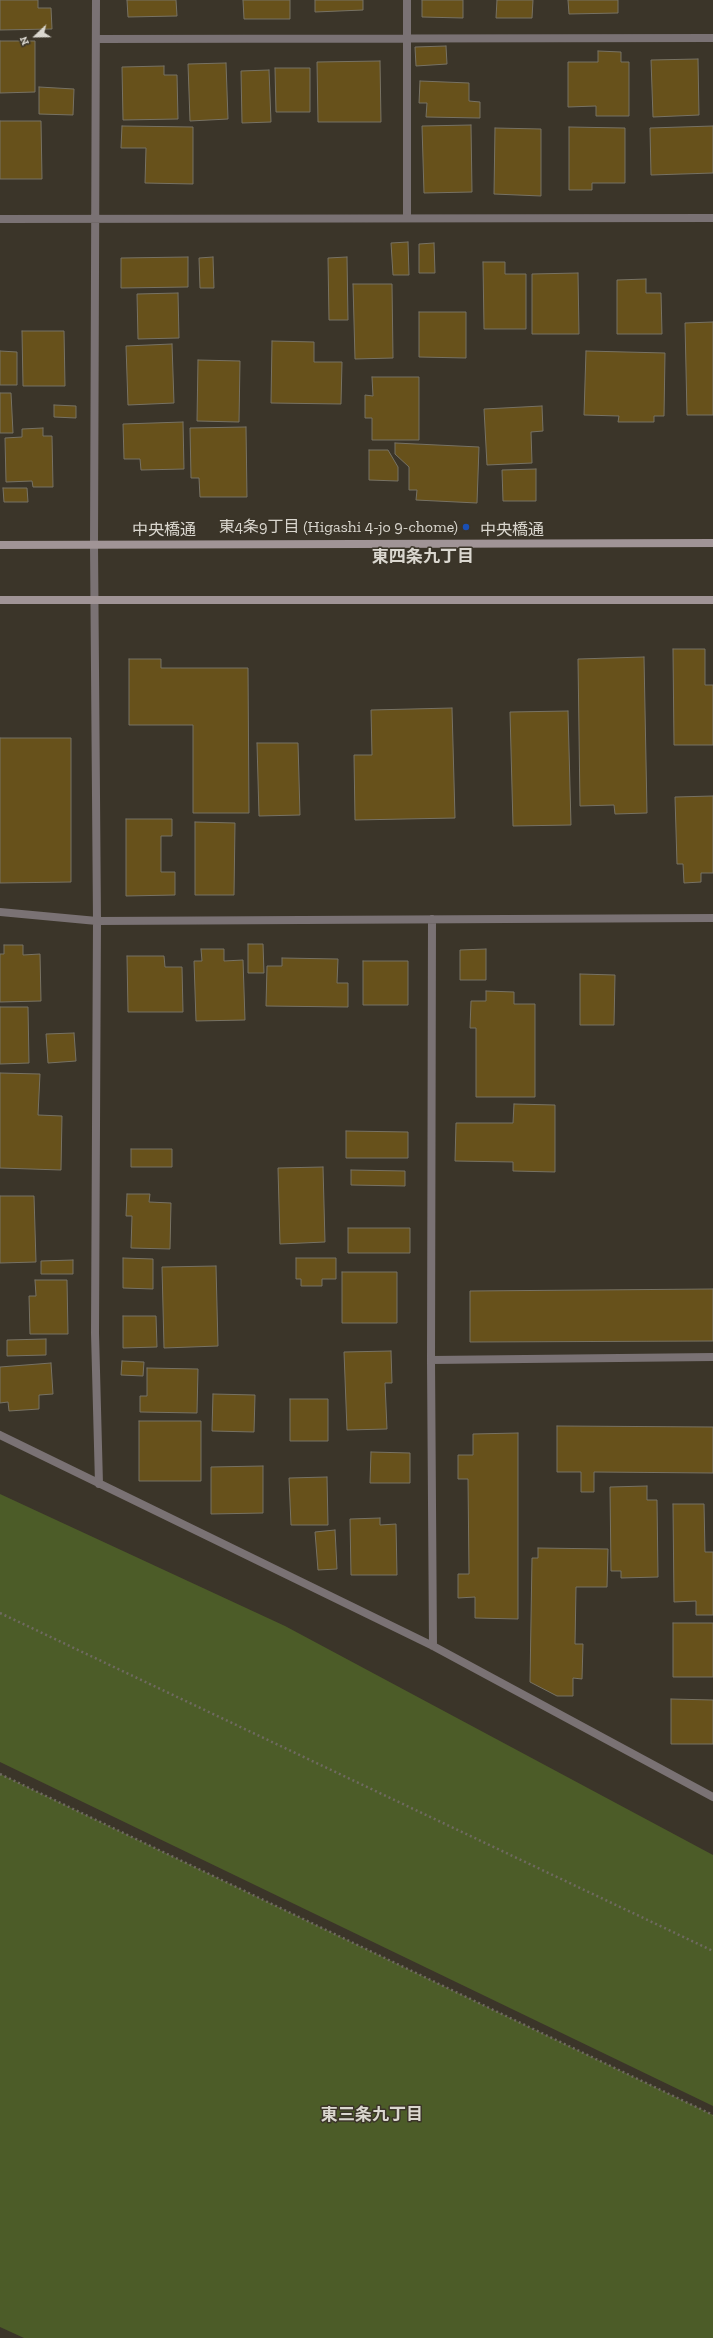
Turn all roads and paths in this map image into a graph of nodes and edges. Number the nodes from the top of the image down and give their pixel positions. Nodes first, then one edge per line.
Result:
1 (96, 0) edge
2 (407, 0) edge
3 (713, 38) edge
4 (96, 39) junction
5 (407, 39) junction
6 (406, 218) junction
7 (713, 218) edge
8 (0, 219) edge
9 (96, 219) junction
10 (713, 543) edge
11 (0, 544) edge
12 (94, 544) junction
13 (0, 600) edge
14 (94, 600) junction
15 (713, 600) edge
16 (0, 912) edge
17 (713, 918) edge
18 (432, 919) junction
19 (97, 921) junction
20 (713, 1357) edge
21 (431, 1360) junction
22 (0, 1435) edge
23 (99, 1484) junction
24 (0, 1613) edge
25 (433, 1646) junction
26 (0, 1774) edge
27 (713, 1797) edge
28 (713, 1951) edge
29 (713, 2115) edge

1 - 4 street
2 - 5 street
3 - 5 street
4 - 5 street
4 - 9 street
5 - 6 street
6 - 7 street
6 - 9 street
8 - 9 street
9 - 12 street
10 - 12 street, 中央橋通
11 - 12 street, 中央橋通
12 - 14 street
13 - 14 street
14 - 15 street
14 - 19 street
16 - 19 street
17 - 18 street
18 - 19 street
18 - 21 street
19 - 23 street
20 - 21 street
21 - 25 street
22 - 23 street
23 - 25 street
24 - 28 path
25 - 27 street
26 - 29 path

